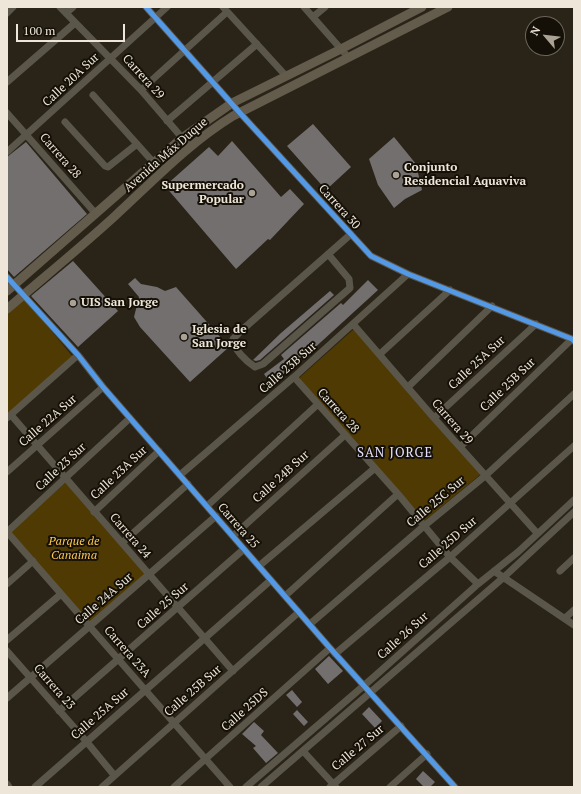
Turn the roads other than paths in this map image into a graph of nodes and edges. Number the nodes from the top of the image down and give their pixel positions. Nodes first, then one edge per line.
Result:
1 (13, 7) edge
2 (60, 7) edge
3 (73, 7) edge
4 (146, 7) edge
5 (167, 7) edge
6 (304, 7) edge
7 (325, 7) edge
8 (420, 7) edge
9 (448, 7) edge
10 (225, 10) edge
11 (7, 13) edge
12 (66, 13) junction
13 (155, 17) junction
14 (313, 17) junction
15 (422, 20) junction
16 (75, 23) junction
17 (257, 44) junction
18 (342, 50) junction
19 (184, 51) junction
20 (111, 57) junction
21 (348, 57) junction
22 (286, 76) junction
23 (7, 82) edge
24 (212, 82) junction
25 (141, 90) junction
26 (93, 95) dead end
27 (232, 103) junction
28 (7, 112) edge
29 (240, 113) junction
30 (167, 121) junction
31 (65, 122) dead end
32 (28, 135) junction
33 (182, 138) junction
34 (137, 144) junction
35 (190, 147) junction
36 (7, 152) edge
37 (154, 163) junction
38 (96, 214) junction
39 (351, 234) junction
40 (328, 254) junction
41 (408, 274) junction
42 (7, 277) edge
43 (10, 288) edge
44 (450, 290) junction
45 (24, 295) junction
46 (492, 306) junction
47 (7, 309) edge
48 (353, 324) junction
49 (536, 324) junction
50 (573, 340) edge
51 (380, 354) junction
52 (78, 355) junction
53 (294, 378) junction
54 (104, 387) junction
55 (408, 387) junction
56 (574, 394) edge
57 (318, 405) junction
58 (9, 417) edge
59 (130, 418) junction
60 (434, 418) junction
61 (345, 435) junction
62 (38, 445) junction
63 (574, 446) edge
64 (460, 447) junction
65 (159, 451) junction
66 (375, 468) junction
67 (7, 472) edge
68 (180, 475) junction
69 (484, 476) junction
70 (66, 478) junction
71 (188, 484) junction
72 (398, 494) junction
73 (574, 500) edge
74 (509, 504) junction
75 (207, 506) junction
76 (94, 512) junction
77 (574, 512) edge
78 (216, 516) junction
79 (424, 526) junction
80 (7, 532) edge
81 (537, 533) junction
82 (233, 536) junction
83 (122, 543) junction
84 (244, 549) junction
85 (450, 557) junction
86 (574, 558) edge
87 (33, 561) junction
88 (259, 566) junction
89 (494, 571) junction
90 (560, 571) dead end
91 (149, 574) junction
92 (504, 577) junction
93 (271, 580) junction
94 (7, 584) edge
95 (478, 584) junction
96 (61, 594) junction
97 (285, 596) junction
98 (178, 607) junction
99 (574, 610) edge
100 (300, 612) junction
101 (565, 618) junction
102 (310, 624) junction
103 (574, 625) edge
104 (89, 626) junction
105 (204, 638) junction
106 (7, 640) edge
107 (7, 651) edge
108 (332, 651) junction
109 (118, 659) junction
110 (233, 671) junction
111 (30, 677) junction
112 (364, 685) junction
113 (145, 689) junction
114 (370, 693) junction
115 (7, 698) edge
116 (59, 711) junction
117 (174, 722) junction
118 (401, 726) junction
119 (86, 741) junction
120 (303, 751) junction
121 (427, 754) junction
122 (206, 759) junction
123 (114, 775) junction
124 (7, 784) edge
125 (333, 786) edge
126 (452, 786) edge
127 (9, 787) edge
128 (35, 787) edge
129 (102, 787) edge
130 (174, 787) edge
131 (230, 787) edge
132 (246, 787) edge
133 (261, 787) edge
134 (390, 787) edge

1 - 11 street
2 - 12 street, Carrera 29
3 - 12 street
4 - 13 street, Carrera 30
5 - 13 street, Calle 20A Sur
6 - 14 street
7 - 14 street
8 - 15 street
8 - 18 main road, Avenida Máx Duque
9 - 15 main road, Avenida Máx Duque
10 - 17 street
10 - 19 street
12 - 16 street, Carrera 29
13 - 19 street, Carrera 30
13 - 20 street, Calle 20A Sur
14 - 18 street
15 - 21 main road, Avenida Máx Duque
16 - 20 street, Carrera 29
16 - 23 street
17 - 22 street
17 - 24 street
18 - 21 street
18 - 22 main road, Avenida Máx Duque
19 - 24 street, Carrera 30
19 - 25 street
20 - 25 street, Carrera 29
20 - 32 street, Calle 20A Sur
21 - 29 main road, Avenida Máx Duque
22 - 27 main road, Avenida Máx Duque
24 - 27 street, Carrera 30
24 - 30 street
25 - 30 street, Carrera 29
26 - 34 street
27 - 29 street, Carrera 30
27 - 33 main road, Avenida Máx Duque
28 - 32 street, Carrera 28
29 - 35 main road, Avenida Máx Duque
29 - 39 street, Carrera 30
30 - 33 street, Carrera 29
31 - 34 street
32 - 36 street, Calle 20A Sur
32 - 38 street, Carrera 28
33 - 35 street, Carrera 29
33 - 37 main road, Avenida Máx Duque
34 - 37 street
35 - 45 main road, Avenida Máx Duque
37 - 38 main road, Avenida Máx Duque
38 - 43 main road, Avenida Máx Duque
39 - 40 street
39 - 41 street, Carrera 30
40 - 40 street
41 - 44 street, Carrera 30
41 - 48 street, Calle 23B Sur
42 - 43 street, Carrera 25
43 - 45 street, Carrera 25
44 - 46 street, Carrera 30
44 - 51 street
45 - 47 main road, Avenida Máx Duque
45 - 52 street, Carrera 25
46 - 49 street, Carrera 30
46 - 55 street
48 - 51 street, Carrera 29
48 - 53 street, Calle 23B Sur
49 - 50 street, Carrera 30
49 - 60 street, Calle 25A Sur
50 - 64 street, Calle 25B Sur
51 - 55 street, Carrera 29
52 - 54 street, Carrera 25
52 - 58 street
53 - 57 street, Carrera 28
53 - 68 street, Calle 23B Sur
54 - 59 street, Carrera 25
54 - 62 street, Calle 22A Sur
55 - 60 street, Carrera 29
56 - 69 street, Calle 25C Sur
57 - 61 street, Carrera 28
57 - 75 street
58 - 62 street, Carrera 24
59 - 65 street, Carrera 25
59 - 70 street, Calle 23 Sur
60 - 64 street, Carrera 29
61 - 66 street, Carrera 28
61 - 82 street, Calle 24B Sur
62 - 67 street, Calle 22A Sur
62 - 70 street, Carrera 24
63 - 74 street, Calle 25D Sur
64 - 69 street, Carrera 29
65 - 68 street, Carrera 25
65 - 76 street, Calle 23A Sur
66 - 72 street, Carrera 28
66 - 88 street
68 - 71 street, Carrera 25
69 - 74 street, Carrera 29
69 - 79 street, Calle 25C Sur
70 - 76 street, Carrera 24
70 - 80 street, Calle 23 Sur
71 - 75 street, Carrera 25
71 - 83 street
72 - 79 street, Carrera 28
72 - 97 street
73 - 81 street, Calle 26 Sur
74 - 81 street, Carrera 29
74 - 85 street, Calle 25D Sur
75 - 78 street, Carrera 25
76 - 83 street, Carrera 24
77 - 92 street, Calle 26 Sur
78 - 82 street, Carrera 25
78 - 91 street, Calle 24A Sur
79 - 85 street, Carrera 28
79 - 102 street, Calle 25C Sur
80 - 87 street, Carrera 23A
81 - 89 street, Calle 26 Sur
82 - 84 street, Carrera 25
83 - 91 street, Carrera 24
84 - 88 street, Carrera 25
84 - 98 street, Calle 25 Sur
85 - 95 street, Carrera 28
85 - 108 street, Calle 25D Sur
86 - 90 street
87 - 94 street
87 - 96 street, Carrera 23A
88 - 93 street, Carrera 25
89 - 92 street
89 - 95 street, Calle 26 Sur
91 - 98 street, Carrera 24
91 - 104 street, Calle 24A Sur
92 - 101 street
92 - 114 street, Calle 26 Sur
93 - 97 street, Carrera 25
93 - 105 street, Calle 25A Sur
95 - 112 street, Calle 26 Sur
96 - 104 street, Carrera 23A
96 - 106 street
97 - 100 street, Carrera 25
98 - 105 street, Carrera 24
98 - 109 street, Calle 25 Sur
99 - 101 street
100 - 102 street, Carrera 25
100 - 110 street, Calle 25B Sur
101 - 103 street
102 - 108 street, Carrera 25
104 - 109 street, Carrera 23A
104 - 111 street, Calle 24A Sur
105 - 110 street, Carrera 24
105 - 113 street, Calle 25A Sur
107 - 111 street, Carrera 23
108 - 112 street, Carrera 25
108 - 122 street, Calle 25DS
109 - 113 street, Carrera 23A
109 - 116 street, Calle 25 Sur
110 - 117 street, Calle 25B Sur
111 - 115 street, Calle 24A Sur
111 - 116 street, Carrera 23
112 - 114 street, Carrera 25
112 - 132 street, Calle 26 Sur
113 - 117 street, Carrera 23A
113 - 119 street, Calle 25A Sur
114 - 118 street, Carrera 25
114 - 120 street, Calle 26 Sur
116 - 119 street, Carrera 23
117 - 122 street, Carrera 23A
117 - 123 street, Calle 25B Sur
118 - 121 street, Carrera 25
118 - 125 street, Calle 27 Sur
119 - 123 street, Carrera 23
119 - 128 street, Calle 25A Sur
120 - 125 street
120 - 133 street, Calle 26 Sur
121 - 126 street, Carrera 25
121 - 134 street
122 - 130 street, Calle 25DS
122 - 131 street, Carrera 23A
123 - 129 street, Calle 25B Sur
124 - 127 street

